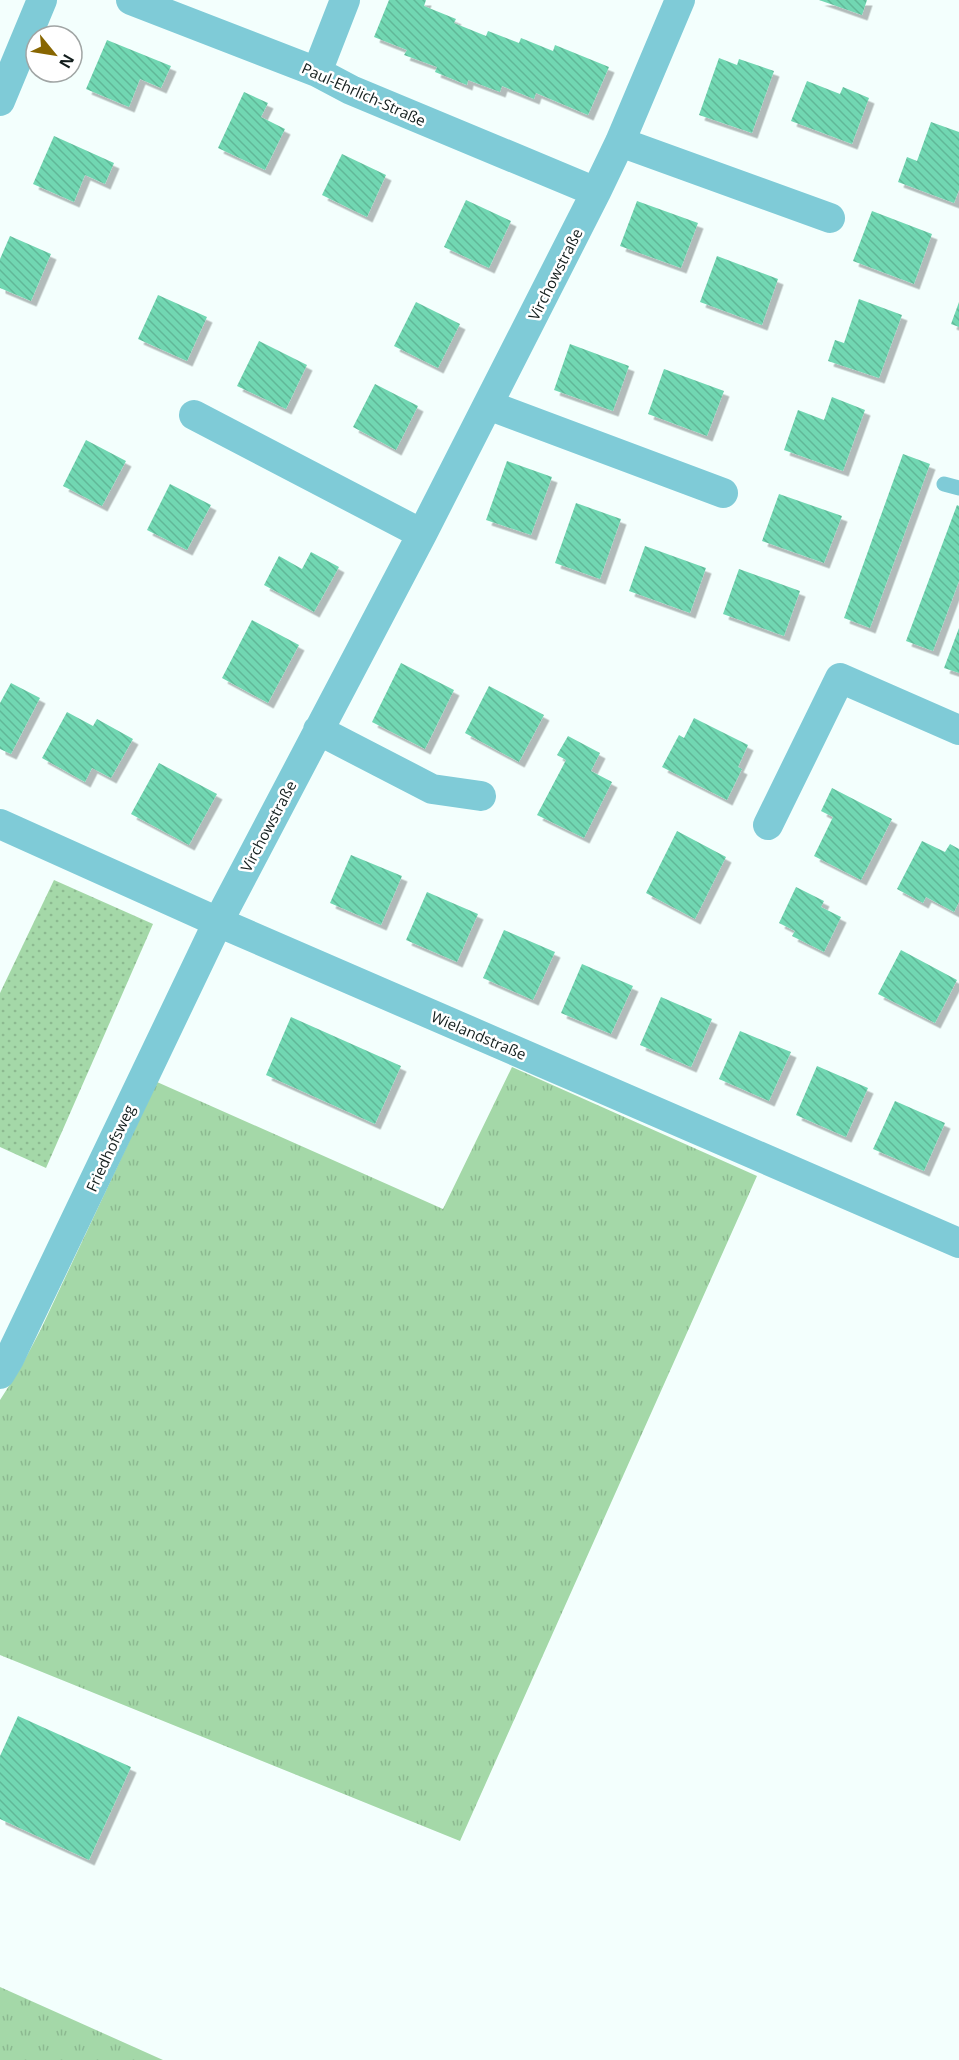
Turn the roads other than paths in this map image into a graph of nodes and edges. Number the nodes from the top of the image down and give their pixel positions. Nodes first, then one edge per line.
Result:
1 (42, 0) edge
2 (131, 0) edge
3 (345, 0) edge
4 (680, 0) edge
5 (316, 72) junction
6 (0, 101) edge
7 (620, 142) junction
8 (596, 192) junction
9 (830, 218) dead end
10 (488, 405) junction
11 (194, 415) dead end
12 (723, 493) dead end
13 (423, 534) junction
14 (318, 730) junction
15 (959, 730) edge
16 (481, 796) dead end
17 (0, 824) edge
18 (768, 825) dead end
19 (218, 922) junction
20 (959, 1243) edge
21 (0, 1374) edge

1 - 6 street
2 - 5 street, Paul-Ehrlich-Straße
3 - 5 street
4 - 7 street, Virchowstraße
5 - 8 street, Paul-Ehrlich-Straße
7 - 8 street, Virchowstraße
7 - 9 street
8 - 10 street, Virchowstraße
10 - 12 street
10 - 13 street, Virchowstraße
11 - 13 street
13 - 14 street, Virchowstraße
14 - 16 street
14 - 19 street, Virchowstraße
15 - 18 street
17 - 19 street, Wielandstraße
19 - 20 street, Wielandstraße
19 - 21 street, Friedhofsweg

